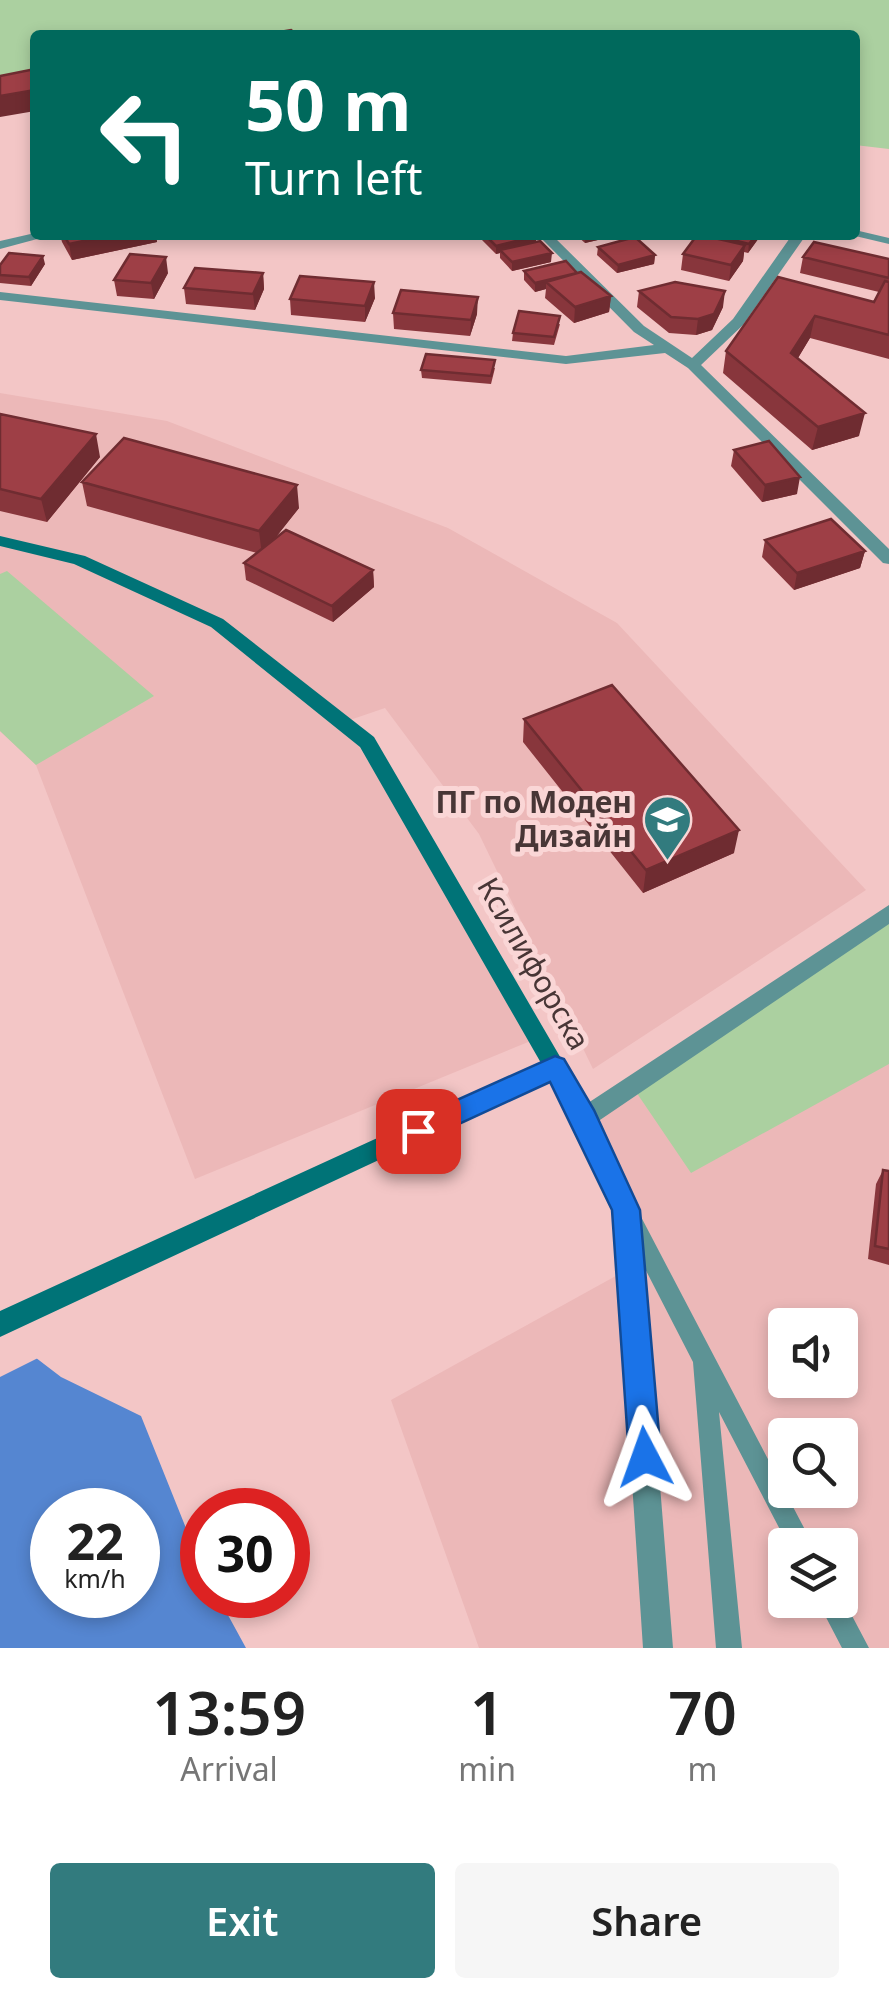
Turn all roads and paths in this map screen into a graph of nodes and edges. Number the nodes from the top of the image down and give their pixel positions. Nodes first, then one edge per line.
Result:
1 (860, 234) edge
2 (30, 238) edge
3 (551, 240) edge
4 (795, 240) edge
5 (889, 241) edge
6 (0, 245) edge
7 (0, 296) edge
8 (666, 348) junction
9 (694, 365) junction
10 (0, 541) edge
11 (889, 559) edge
12 (889, 913) edge
13 (555, 1067) junction
14 (584, 1118) junction
15 (626, 1210) junction
16 (0, 1324) edge
17 (702, 1356) junction
18 (793, 1528) edge
19 (840, 1618) edge
20 (658, 1648) edge
21 (729, 1648) edge
22 (856, 1648) edge

1 - 5 lane
2 - 6 street
3 - 8 street
4 - 9 street
7 - 8 street
8 - 9 street
9 - 11 street
10 - 13 street, Ксилифорска
12 - 14 street
13 - 14 street, Ксилифорска
13 - 16 street
14 - 15 street, Ксилифорска
15 - 17 lane
15 - 20 street, Ксилифорска
17 - 18 lane
17 - 21 lane
19 - 22 lane

